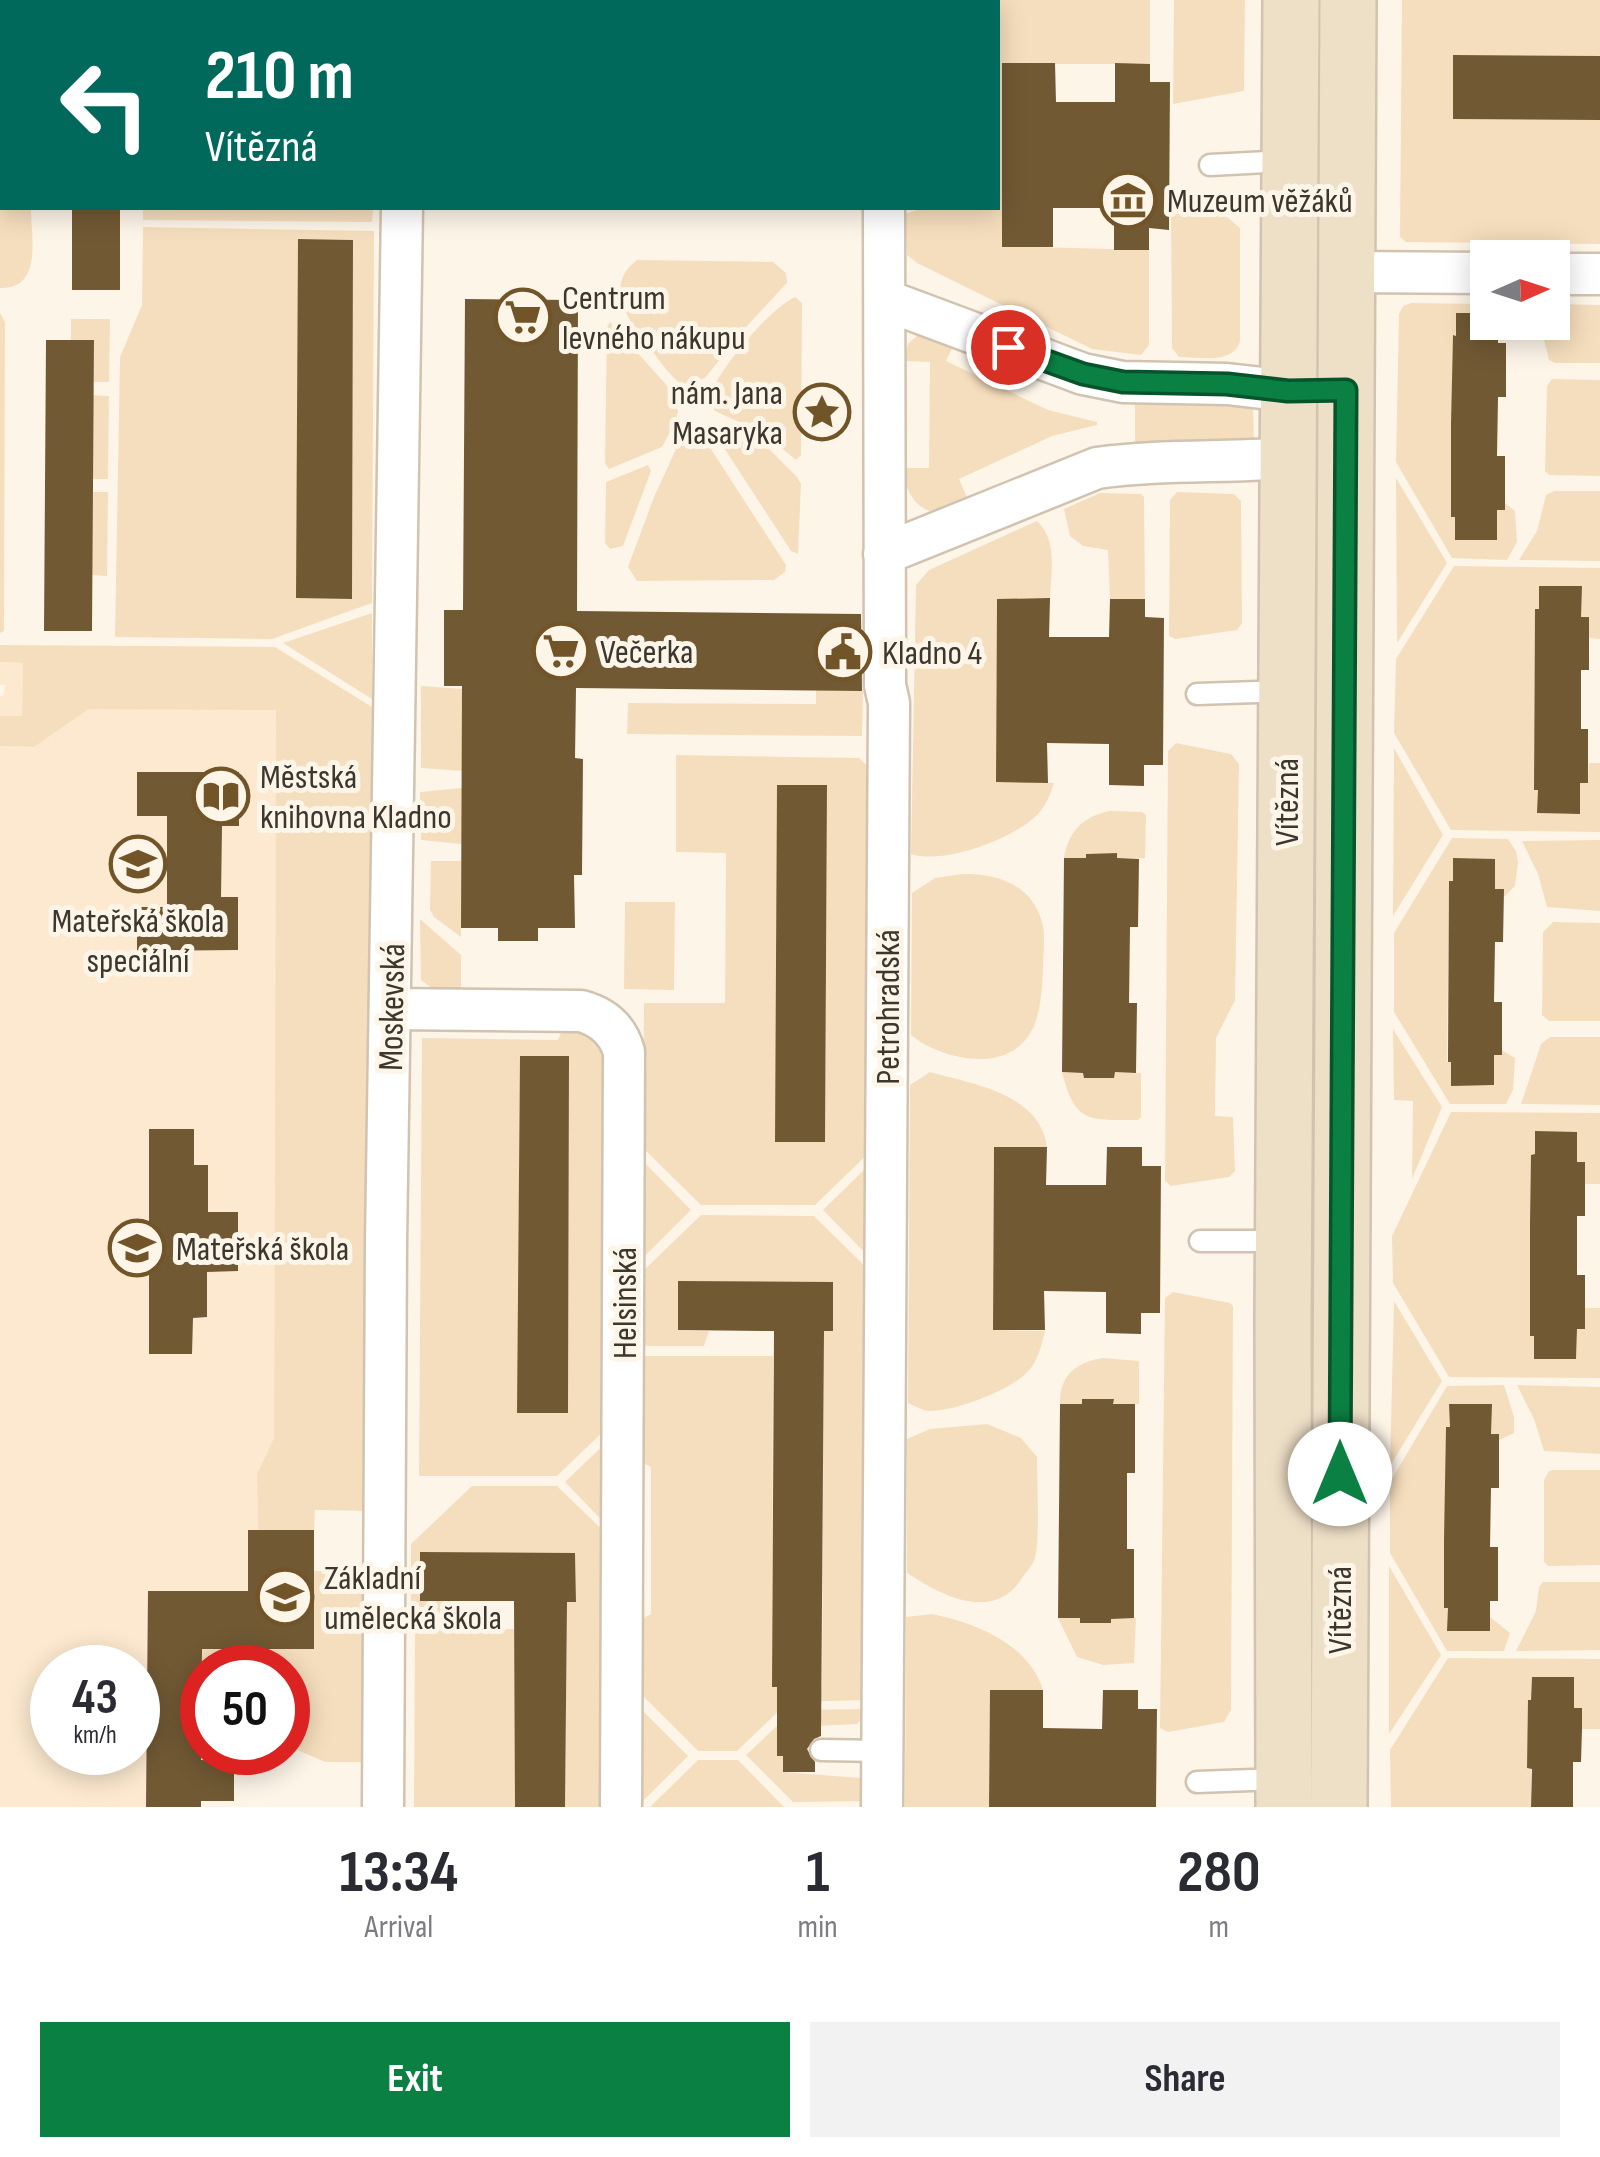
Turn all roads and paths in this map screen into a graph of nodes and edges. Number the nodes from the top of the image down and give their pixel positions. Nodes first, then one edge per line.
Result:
1 (1291, 0) edge
2 (1348, 0) edge
3 (1290, 161) junction
4 (1210, 165) dead end
5 (402, 210) edge
6 (884, 210) edge
7 (1347, 272) junction
8 (1470, 273) edge
9 (1570, 274) edge
10 (1600, 274) edge
11 (884, 300) junction
12 (1346, 390) junction
13 (1288, 391) junction
14 (1347, 453) junction
15 (1288, 458) junction
16 (884, 554) junction
17 (1287, 691) junction
18 (1196, 694) dead end
19 (392, 1008) junction
20 (1200, 1241) dead end
21 (1283, 1241) junction
22 (822, 1750) dead end
23 (883, 1751) junction
24 (1197, 1782) dead end
25 (1284, 1793) edge
26 (383, 1807) edge
27 (621, 1807) edge
28 (882, 1807) edge
29 (1340, 1807) edge

1 - 3 main road, Vítězná
2 - 7 main road, Vítězná
3 - 4 lane
3 - 13 main road, Vítězná
5 - 19 street, Moskevská
6 - 11 street, Petrohradská
7 - 8 street
7 - 12 main road, Vítězná
9 - 10 street
11 - 13 street
11 - 16 street, Petrohradská
12 - 13 main road
12 - 14 main road, Vítězná
13 - 15 main road, Vítězná
14 - 15 main road
14 - 29 main road, Vítězná
15 - 16 street
15 - 17 main road, Vítězná
16 - 23 street, Petrohradská
17 - 18 lane
17 - 21 main road, Vítězná
19 - 26 street, Moskevská
19 - 27 street, Helsinská
20 - 21 lane
21 - 25 main road, Vítězná
22 - 23 lane
23 - 28 street, Petrohradská
24 - 25 lane

